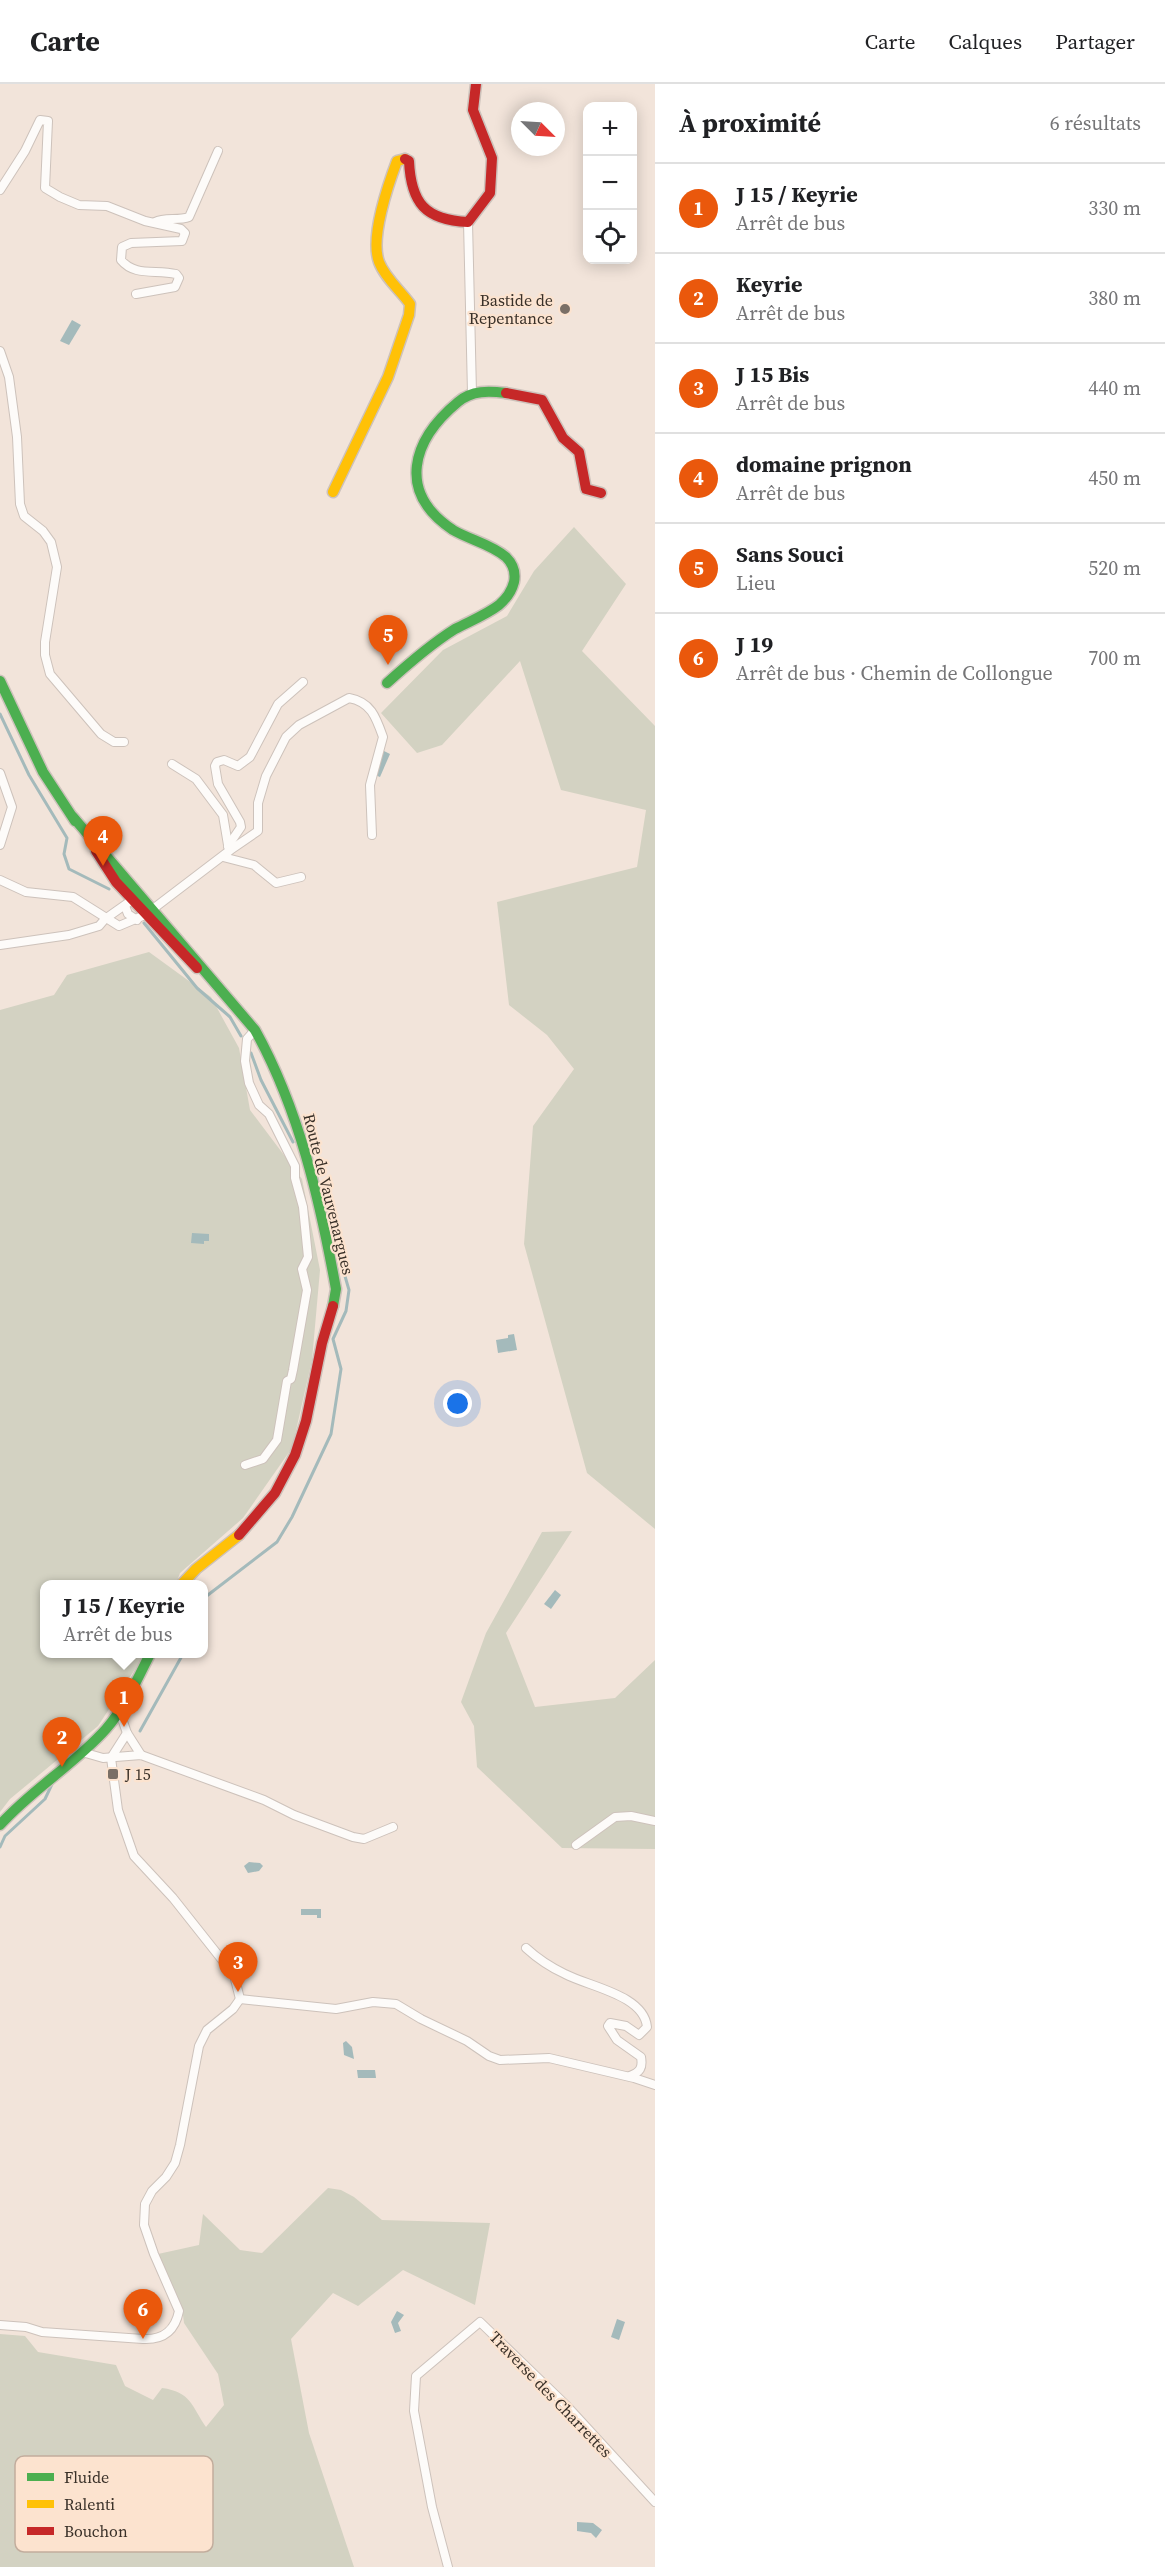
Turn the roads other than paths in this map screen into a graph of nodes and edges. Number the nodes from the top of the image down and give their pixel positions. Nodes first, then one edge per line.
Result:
1 (476, 84) edge
2 (218, 151) dead end
3 (0, 190) edge
4 (155, 222) junction
5 (468, 222) junction
6 (136, 294) dead end
7 (0, 351) edge
8 (472, 393) junction
9 (333, 492) dead end
10 (602, 493) dead end
11 (0, 681) edge
12 (303, 682) dead end
13 (387, 683) dead end
14 (124, 742) dead end
15 (172, 764) dead end
16 (0, 773) edge
17 (73, 817) junction
18 (372, 835) dead end
19 (0, 845) edge
20 (227, 851) junction
21 (301, 877) dead end
22 (0, 880) edge
23 (129, 903) junction
24 (145, 915) junction
25 (105, 919) junction
26 (0, 945) edge
27 (255, 1030) junction
28 (308, 1162) junction
29 (295, 1166) junction
30 (245, 1465) dead end
31 (185, 1580) edge
32 (148, 1658) edge
33 (120, 1713) junction
34 (127, 1733) junction
35 (82, 1752) junction
36 (141, 1755) junction
37 (111, 1758) junction
38 (655, 1821) edge
39 (0, 1825) edge
40 (393, 1827) dead end
41 (576, 1845) dead end
42 (526, 1948) dead end
43 (240, 1999) junction
44 (629, 2076) junction
45 (655, 2085) edge
46 (0, 2325) edge
47 (655, 2502) edge
48 (448, 2567) edge

1 - 5 main road
2 - 4 street
3 - 4 street
4 - 6 street
5 - 8 street
5 - 9 main road
7 - 14 street
8 - 10 main road
8 - 13 main road
11 - 17 main road, Route de Vauvenargues
12 - 20 street
15 - 20 street
16 - 19 street
17 - 23 main road, Route de Vauvenargues
17 - 24 main road, Route de Vauvenargues
18 - 20 street
20 - 21 street
20 - 24 street
22 - 25 street
23 - 24 main road, Route de Vauvenargues
23 - 25 street
24 - 25 street
24 - 27 main road, Route de Vauvenargues
25 - 26 street
27 - 28 main road, Route de Vauvenargues
27 - 29 street
28 - 29 street
28 - 31 main road, Route de Vauvenargues
29 - 30 street
32 - 33 main road
33 - 34 street
33 - 35 main road
34 - 36 street
34 - 37 street
35 - 37 street
35 - 39 main road
36 - 37 street
36 - 40 street
37 - 43 street
38 - 41 street
42 - 44 street
43 - 44 street
43 - 46 street
44 - 45 street
47 - 48 street, Traverse des Charrettes

